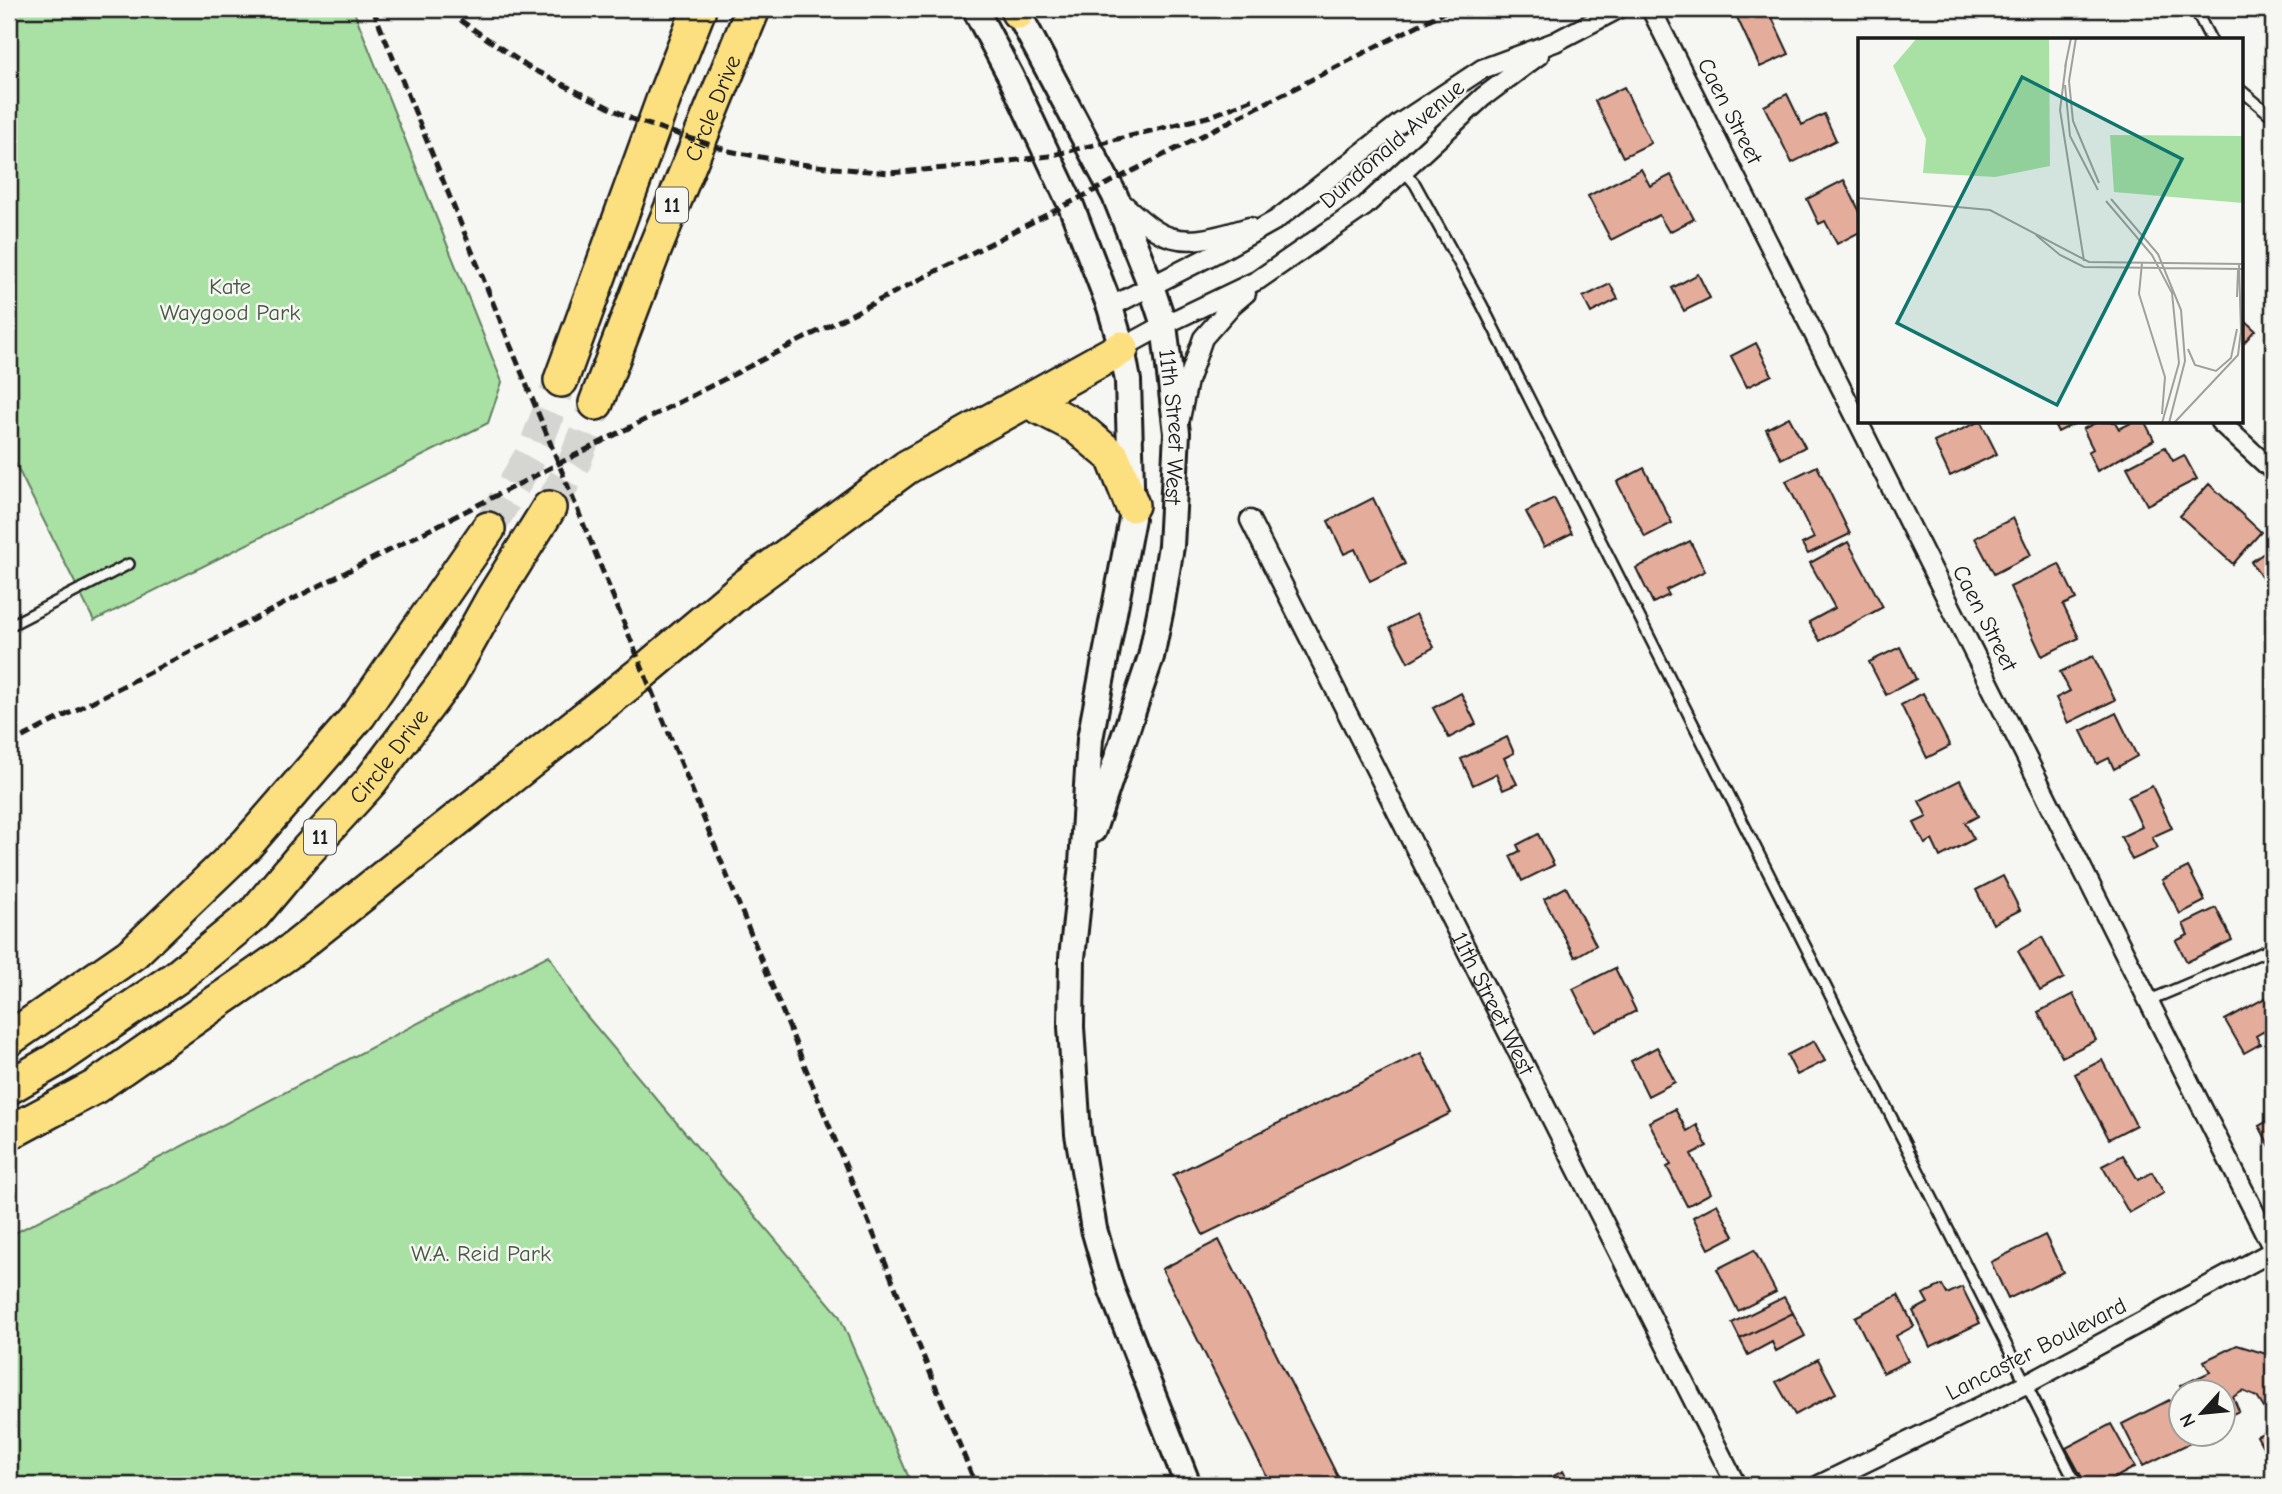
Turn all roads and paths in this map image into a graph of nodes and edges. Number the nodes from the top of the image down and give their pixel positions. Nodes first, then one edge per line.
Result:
1 (699, 9) edge
2 (753, 9) edge
3 (975, 9) edge
4 (1618, 9) edge
5 (1651, 9) edge
6 (2195, 9) edge
7 (1017, 10) edge
8 (2210, 38) edge
9 (1555, 42) junction
10 (2244, 93) edge
11 (2273, 117) edge
12 (1404, 171) junction
13 (1115, 196) junction
14 (1276, 220) junction
15 (1258, 280) junction
16 (1151, 286) junction
17 (1110, 307) junction
18 (1164, 325) junction
19 (1122, 348) junction
20 (561, 380) tunnel mouth
21 (1028, 401) junction
22 (596, 403) tunnel mouth
23 (1858, 417) edge
24 (1862, 424) edge
25 (2222, 424) edge
26 (1177, 433) junction
27 (2273, 471) edge
28 (1132, 505) junction
29 (549, 508) tunnel mouth
30 (1250, 520) dead end
31 (488, 530) tunnel mouth
32 (129, 564) dead end
33 (9, 626) edge
34 (1082, 864) junction
35 (2273, 948) edge
36 (2150, 1000) junction
37 (9, 1039) edge
38 (9, 1087) edge
39 (9, 1133) edge
40 (2273, 1250) edge
41 (2025, 1384) junction
42 (1188, 1485) edge
43 (1736, 1485) edge
44 (1819, 1485) edge
45 (2077, 1485) edge

1 - 20 highway, Circle Drive / 11
2 - 22 highway, Circle Drive / 11
3 - 17 main road, 11th Street West
4 - 9 street, Dundonald Avenue
5 - 23 street, Caen Street
6 - 8 lane
7 - 13 main road, 11th Street West
9 - 12 street, Dundonald Avenue
9 - 14 street, Dundonald Avenue
10 - 11 lane
12 - 15 street, Dundonald Avenue
12 - 41 lane
13 - 14 street, Dundonald Avenue
13 - 16 main road, 11th Street West
14 - 16 street, Dundonald Avenue
15 - 18 street, Dundonald Avenue
15 - 26 street, Dundonald Avenue
16 - 17 street, Dundonald Avenue
16 - 18 main road, 11th Street West
17 - 19 main road, 11th Street West
18 - 19 street, Dundonald Avenue
18 - 26 main road, 11th Street West
19 - 21 highway
19 - 28 main road, 11th Street West
21 - 28 highway
21 - 39 highway
24 - 36 street, Caen Street
25 - 27 street
26 - 34 main road, 11th Street West
28 - 34 main road, 11th Street West
29 - 38 highway, Circle Drive / 11
30 - 43 street, 11th Street West
31 - 37 highway, Circle Drive / 11
32 - 33 lane
34 - 42 main road, 11th Street West
35 - 36 lane
36 - 40 street, Caen Street
40 - 41 street, Lancaster Boulevard
41 - 44 street, Lancaster Boulevard
41 - 45 lane

